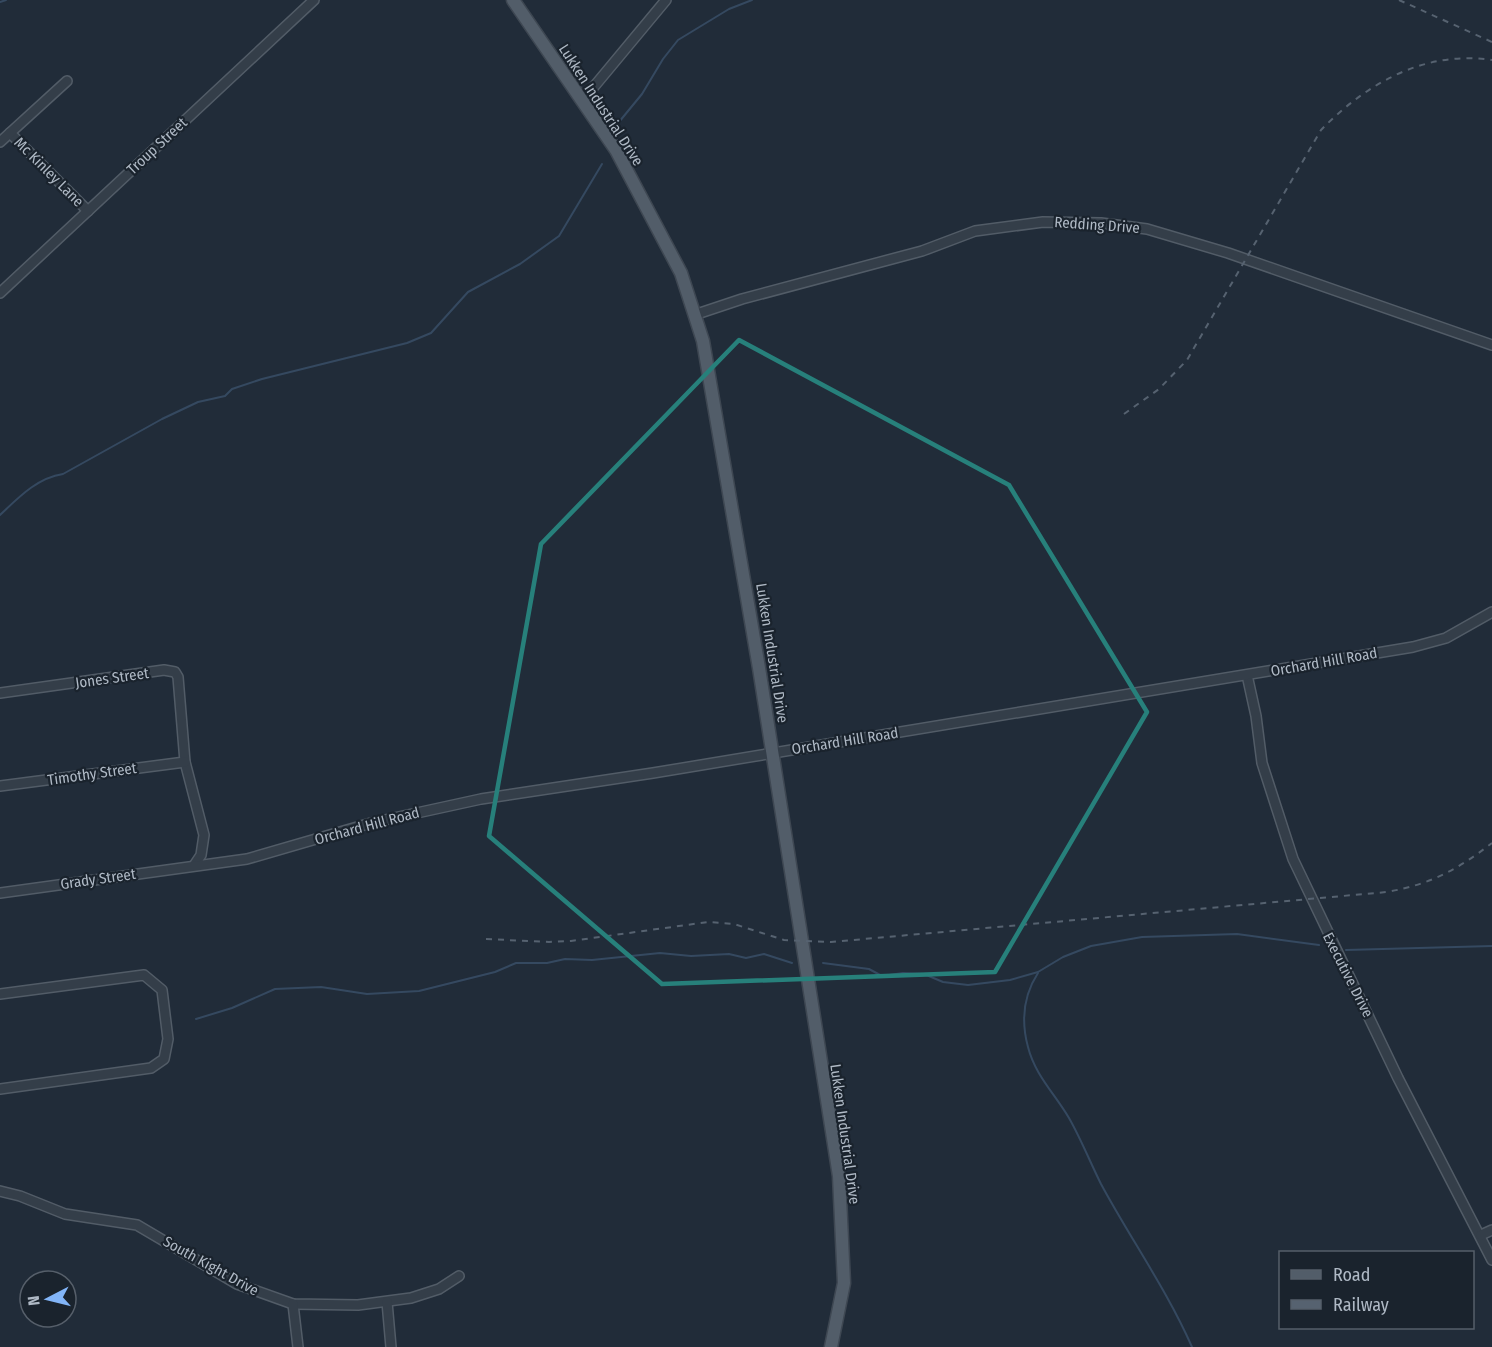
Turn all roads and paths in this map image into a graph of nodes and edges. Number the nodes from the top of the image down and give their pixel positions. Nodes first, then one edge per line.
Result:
1 (314, 0) edge
2 (666, 0) edge
3 (516, 3) edge
4 (67, 81) dead end
5 (582, 101) junction
6 (10, 133) junction
7 (0, 142) edge
8 (88, 211) junction
9 (0, 293) edge
10 (697, 314) junction
11 (1492, 345) edge
12 (1492, 612) edge
13 (1247, 675) junction
14 (0, 693) edge
15 (772, 752) junction
16 (185, 762) junction
17 (0, 786) edge
18 (195, 864) junction
19 (0, 892) edge
20 (0, 994) edge
21 (0, 1089) edge
22 (0, 1191) edge
23 (1492, 1230) edge
24 (1481, 1235) junction
25 (1492, 1260) edge
26 (459, 1276) dead end
27 (387, 1302) junction
28 (293, 1304) junction
29 (298, 1347) edge
30 (391, 1347) edge
31 (831, 1347) edge

1 - 8 street, Troup Street
2 - 5 street
3 - 5 main road, Lukken Industrial Drive
4 - 6 street
5 - 10 main road, Lukken Industrial Drive
6 - 7 street
6 - 8 street, Mc Kinley Lane
8 - 9 street, Troup Street
10 - 11 street, Redding Drive
10 - 15 main road, Lukken Industrial Drive
12 - 13 street, Orchard Hill Road
13 - 15 street, Orchard Hill Road
13 - 24 street, Executive Drive
14 - 16 street, Jones Street
15 - 18 street, Orchard Hill Road
15 - 31 main road, Lukken Industrial Drive
16 - 17 street, Timothy Street
16 - 18 street
18 - 19 street, Grady Street
20 - 21 street
22 - 28 street, South Kight Drive
23 - 24 street
24 - 25 street, Executive Drive
26 - 27 street, South Kight Drive
27 - 28 street, South Kight Drive
27 - 30 street
28 - 29 street

